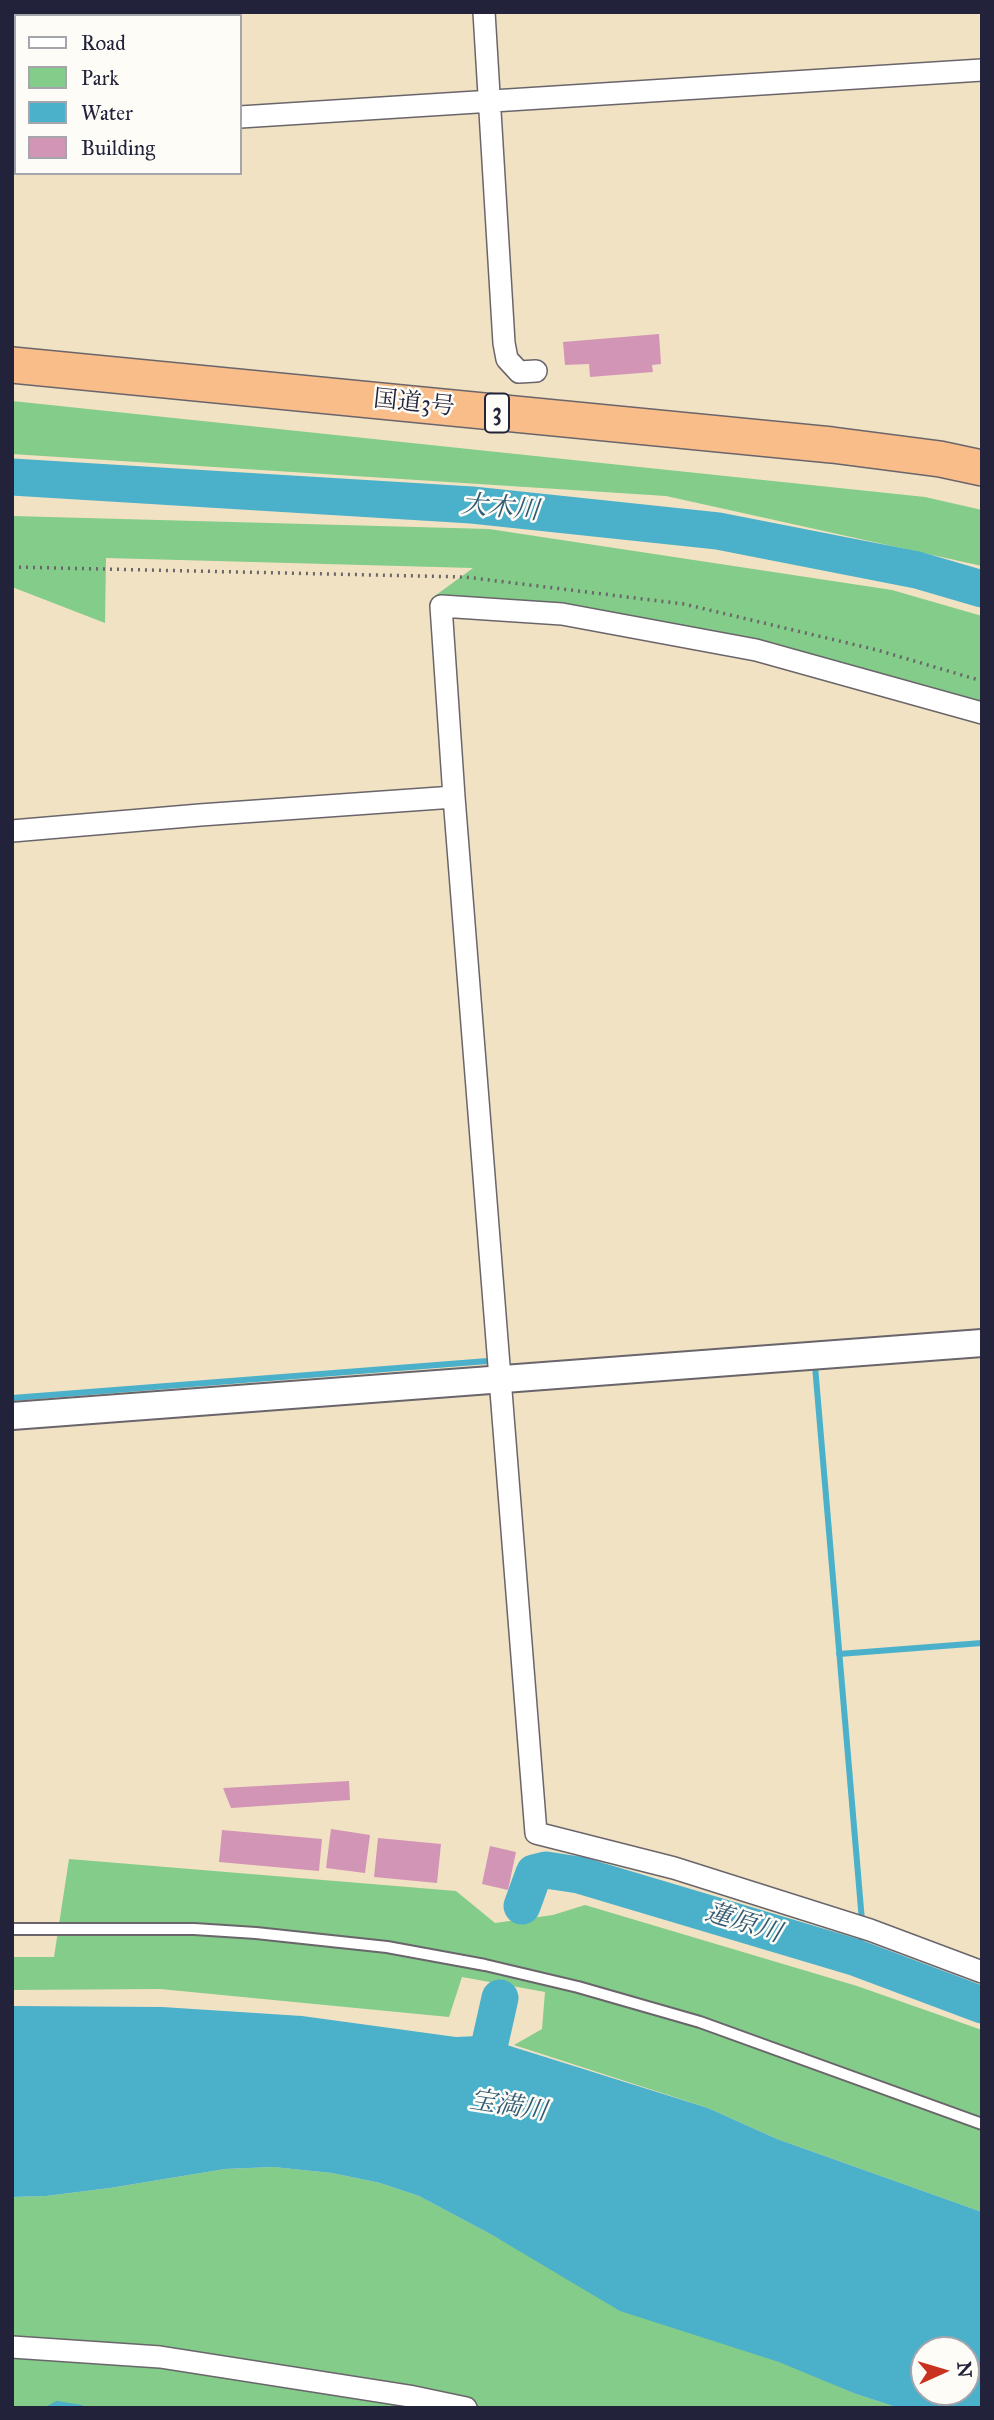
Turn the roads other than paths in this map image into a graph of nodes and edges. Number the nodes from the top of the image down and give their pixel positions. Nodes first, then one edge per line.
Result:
1 (484, 12) edge
2 (982, 70) edge
3 (490, 102) junction
4 (242, 117) edge
5 (12, 365) edge
6 (536, 371) dead end
7 (982, 468) edge
8 (982, 712) edge
9 (454, 797) junction
10 (12, 831) edge
11 (982, 1343) edge
12 (501, 1379) junction
13 (12, 1416) edge
14 (12, 1928) edge
15 (982, 1972) edge
16 (982, 2124) edge
17 (12, 2347) edge
18 (466, 2408) edge

1 - 3 street
2 - 3 street
3 - 4 street
3 - 6 street
5 - 7 highway, 国道3号 / 3
8 - 9 street
9 - 10 street
9 - 12 street
11 - 12 street
12 - 13 street
12 - 15 street
14 - 16 lane
17 - 18 street

